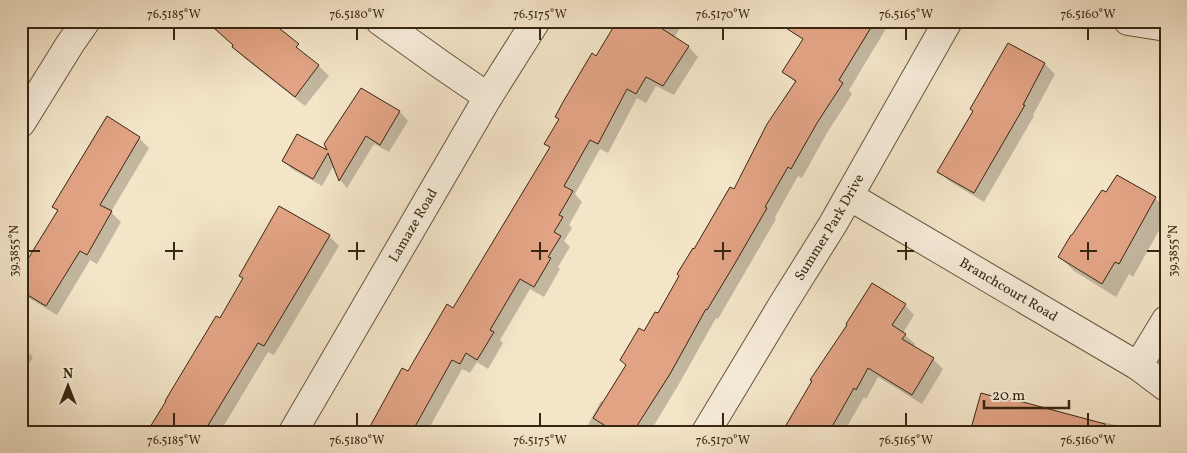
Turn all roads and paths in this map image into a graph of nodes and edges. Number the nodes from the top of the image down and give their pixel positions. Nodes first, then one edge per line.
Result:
1 (86, 21) edge
2 (380, 21) edge
3 (536, 21) edge
4 (948, 21) edge
5 (1128, 21) edge
6 (1166, 27) edge
7 (488, 96) junction
8 (21, 123) edge
9 (849, 196) junction
10 (1166, 320) edge
11 (1138, 366) junction
12 (1166, 387) edge
13 (293, 432) edge
14 (706, 432) edge

1 - 8 street
2 - 7 street
3 - 7 street, Lamaze Road
4 - 9 street, Summer Park Drive
5 - 6 street
7 - 13 street, Lamaze Road
9 - 11 street, Branchcourt Road
9 - 14 street, Summer Park Drive
10 - 11 street
11 - 12 street, Branchcourt Road

